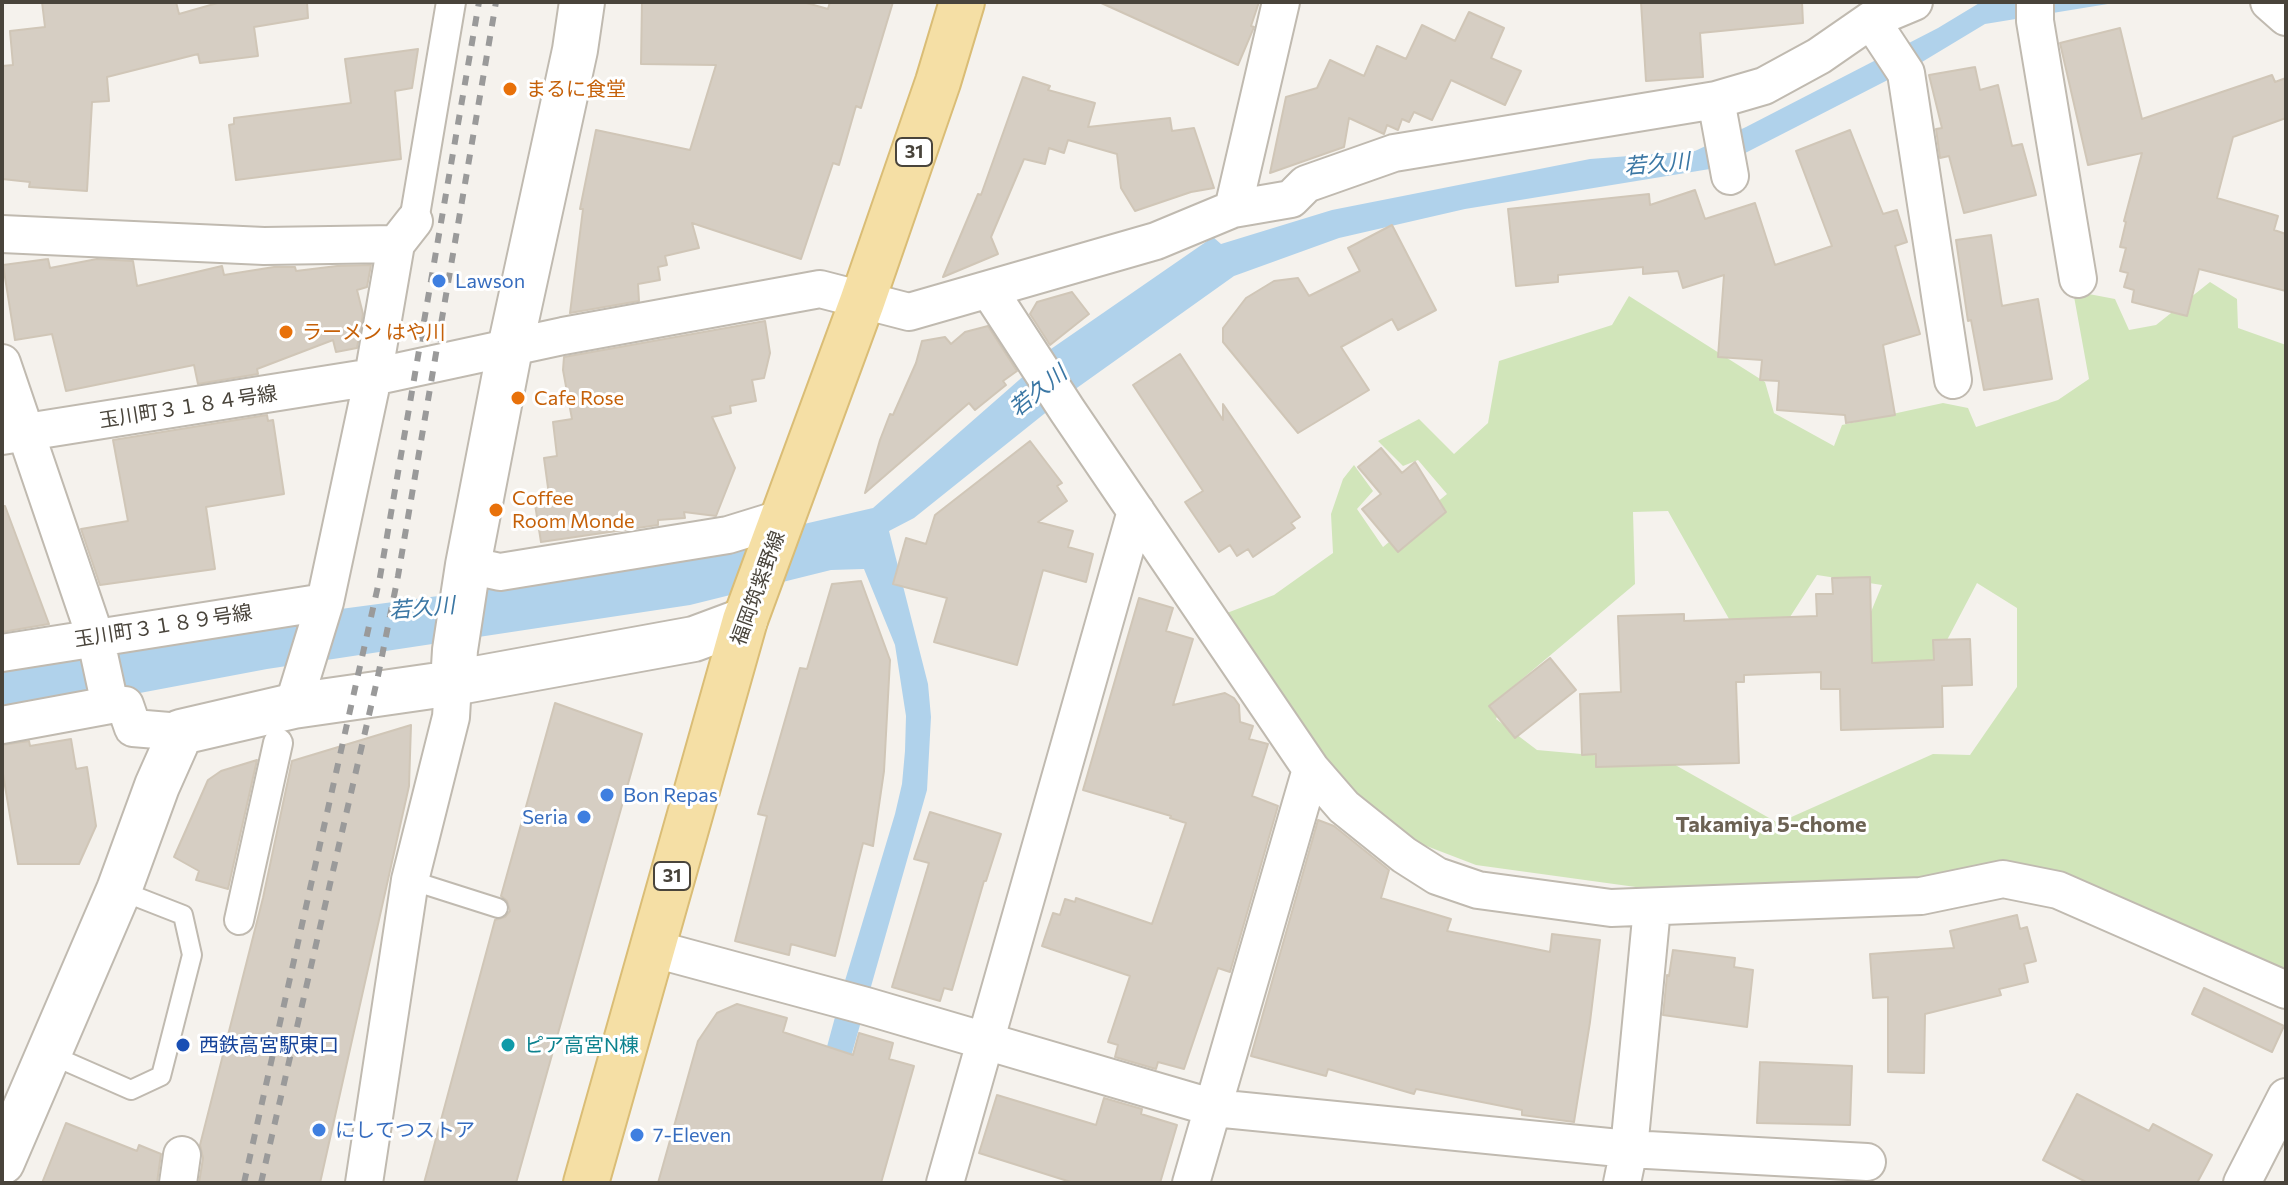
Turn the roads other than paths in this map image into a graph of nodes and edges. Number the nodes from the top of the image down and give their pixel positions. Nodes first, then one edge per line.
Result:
1 (451, 2) edge
2 (582, 2) edge
3 (962, 2) edge
4 (1281, 2) edge
5 (1914, 2) edge
6 (2269, 2) edge
7 (2035, 12) edge
8 (2286, 17) edge
9 (1874, 24) junction
10 (1718, 109) junction
11 (1730, 176) dead end
12 (1233, 209) junction
13 (405, 233) junction
14 (2, 234) edge
15 (2078, 279) dead end
16 (989, 290) junction
17 (862, 302) junction
18 (510, 348) junction
19 (2, 363) edge
20 (373, 377) junction
21 (1953, 380) dead end
22 (14, 435) edge
23 (1136, 511) junction
24 (781, 523) junction
25 (466, 572) junction
26 (325, 602) junction
27 (745, 620) junction
28 (95, 636) junction
29 (2, 653) edge
30 (454, 667) junction
31 (110, 705) junction
32 (292, 707) junction
33 (2, 725) edge
34 (181, 732) junction
35 (1311, 769) junction
36 (410, 880) junction
37 (119, 890) junction
38 (498, 908) dead end
39 (1652, 908) junction
40 (239, 920) dead end
41 (651, 948) junction
42 (2286, 990) edge
43 (986, 1042) junction
44 (49, 1054) junction
45 (2286, 1097) edge
46 (1214, 1108) junction
47 (2, 1162) edge
48 (1867, 1162) dead end
49 (1626, 1166) edge
50 (364, 1183) edge
51 (586, 1183) edge
52 (945, 1183) edge
53 (1191, 1183) edge
54 (2242, 1183) edge

1 - 13 street
2 - 18 street
3 - 17 main road, 福岡筑紫野線 / 31
4 - 12 street
5 - 9 street, 玉川町３１８４号線
6 - 8 street
7 - 15 street
9 - 10 street, 玉川町３１８４号線
9 - 21 street
10 - 11 street
10 - 12 street, 玉川町３１８４号線
12 - 16 street, 玉川町３１８４号線
13 - 14 street
13 - 20 street
16 - 17 street, 玉川町３１８４号線
16 - 23 street
17 - 18 street, 玉川町３１８４号線
17 - 24 main road, 福岡筑紫野線 / 31
18 - 20 street, 玉川町３１８４号線
18 - 25 street
19 - 22 street
20 - 22 street, 玉川町３１８４号線
20 - 26 street
22 - 28 street
23 - 35 street
23 - 43 street
24 - 25 street
24 - 27 main road, 福岡筑紫野線 / 31
25 - 30 street
26 - 28 street, 玉川町３１８９号線
26 - 32 street
27 - 30 street
27 - 41 main road, 福岡筑紫野線 / 31
28 - 29 street, 玉川町３１８９号線
28 - 31 street
30 - 32 street
30 - 36 street
31 - 33 street
31 - 34 street
32 - 34 street
32 - 40 street
34 - 37 street
35 - 39 street
35 - 46 street
36 - 38 lane
36 - 50 street
37 - 44 street
37 - 44 lane
39 - 42 street
39 - 49 street
41 - 43 street
41 - 51 main road, 福岡筑紫野線 / 31
43 - 46 street
43 - 52 street
44 - 47 street
45 - 54 street
46 - 49 street
46 - 53 street
48 - 49 street

